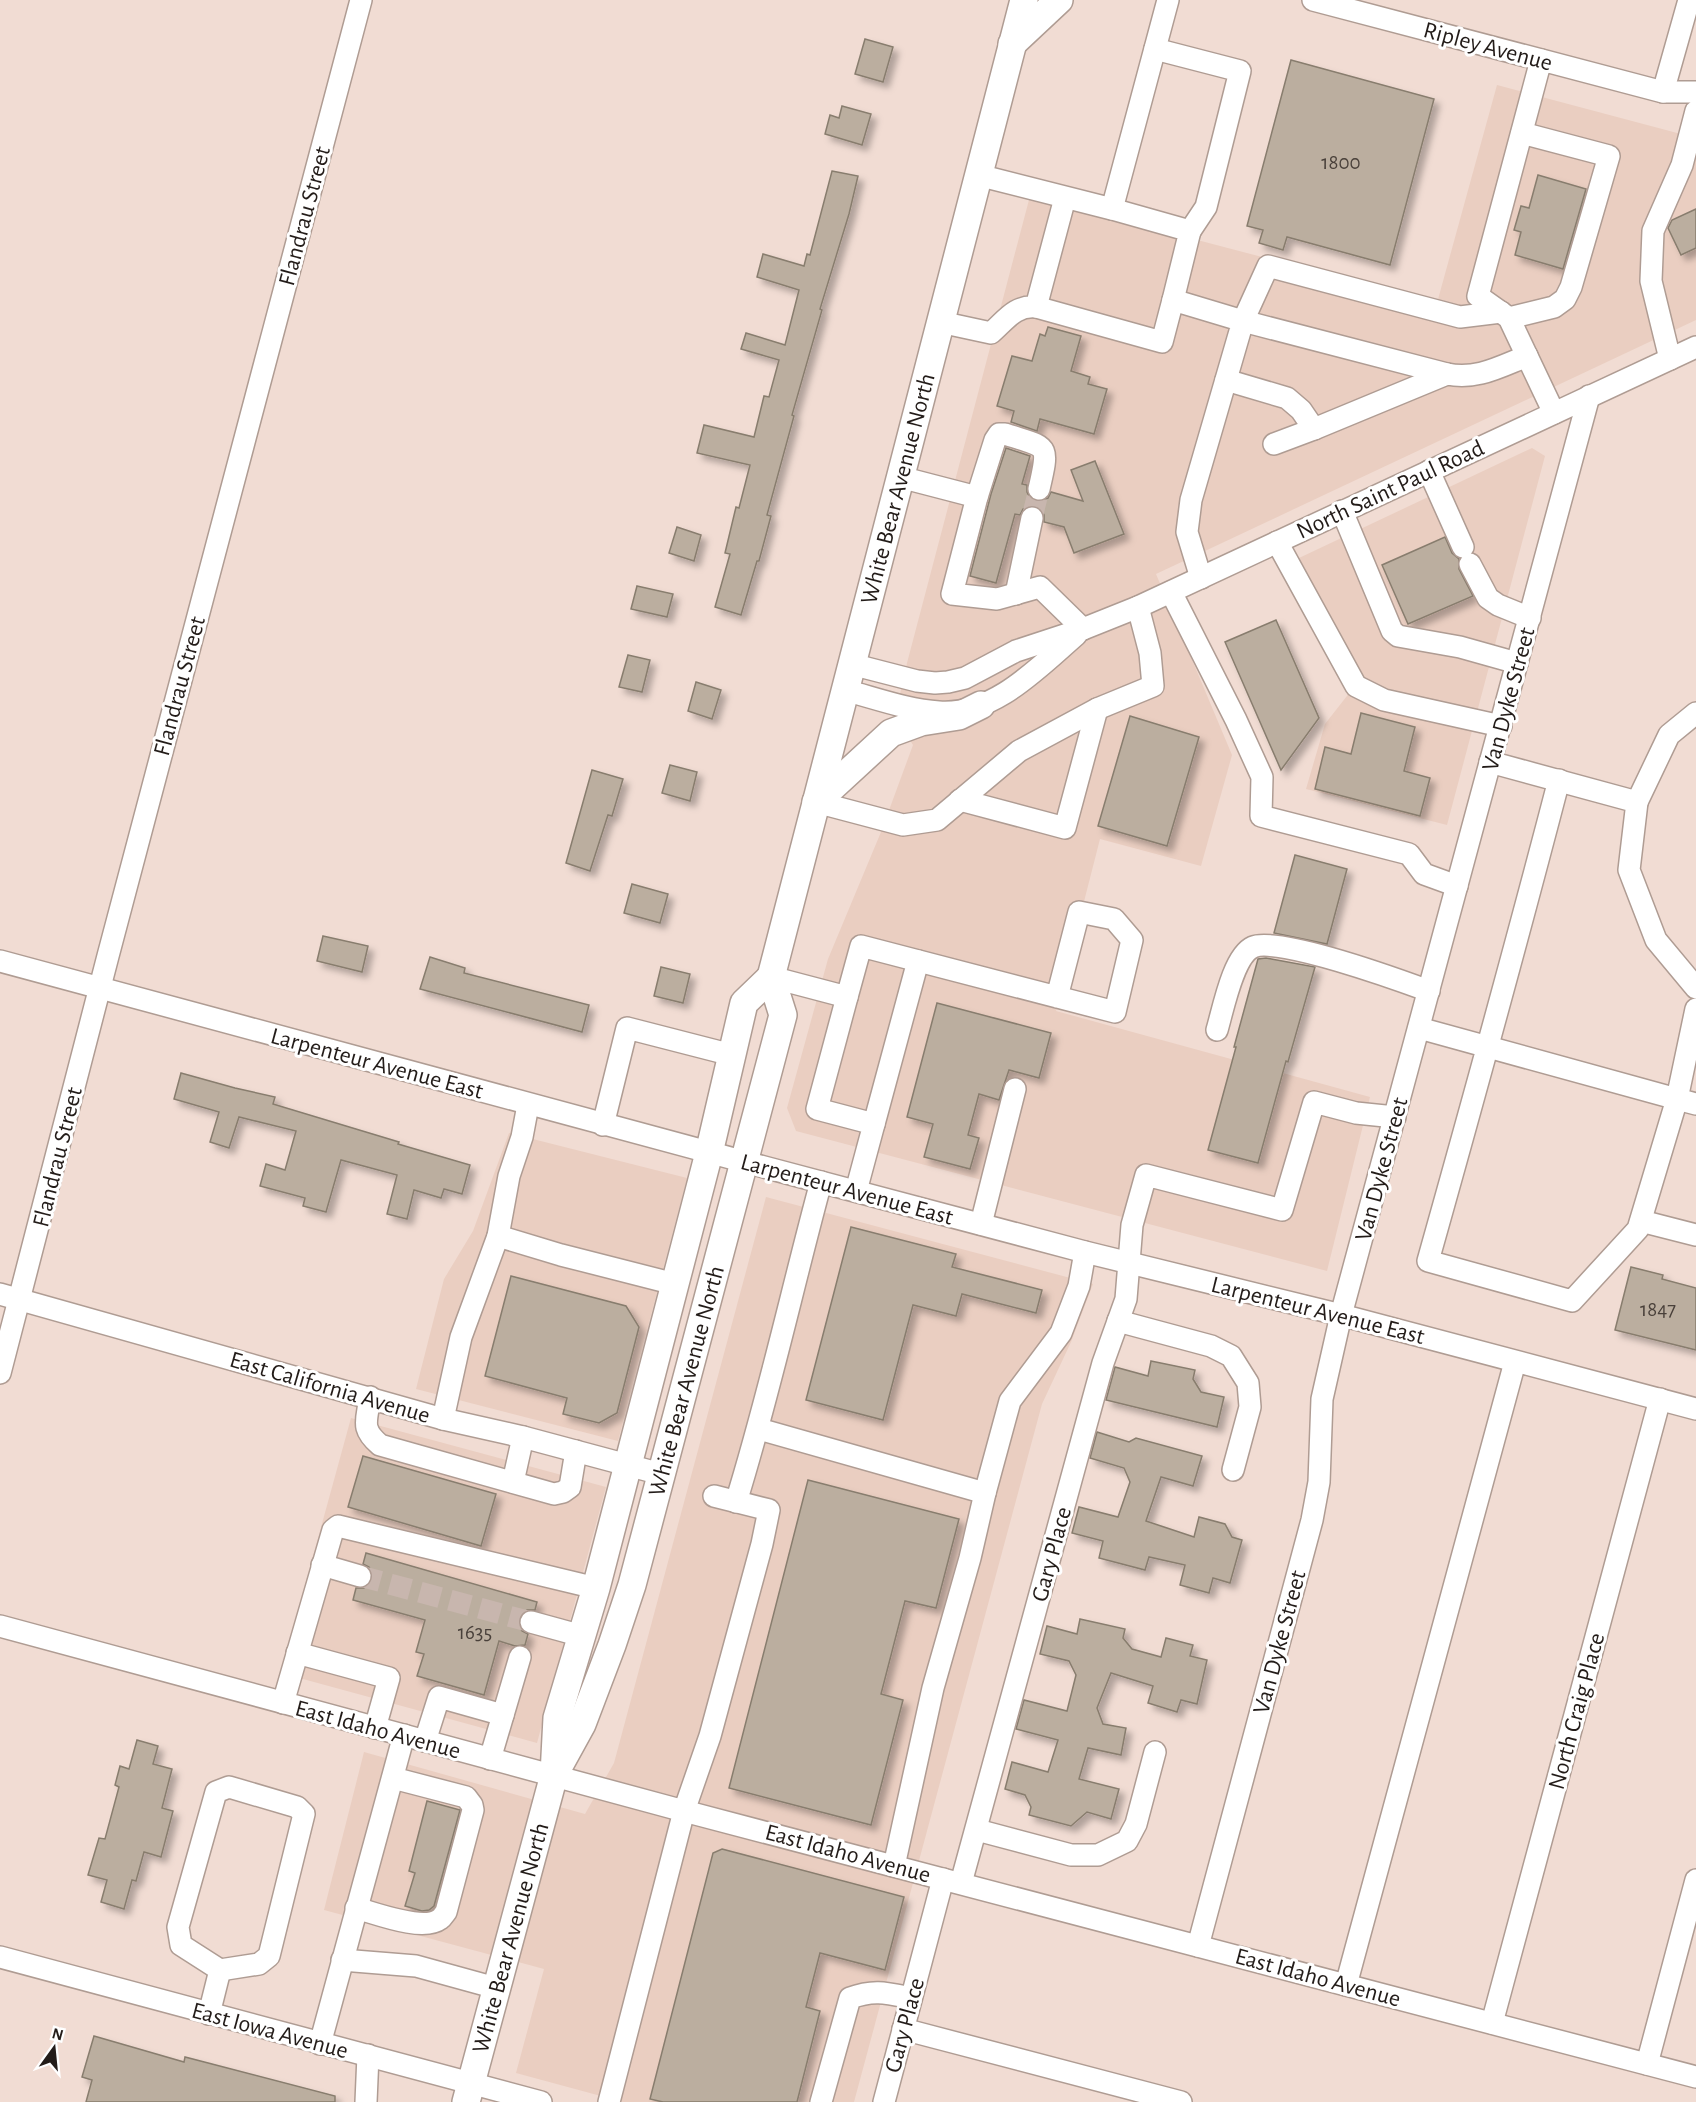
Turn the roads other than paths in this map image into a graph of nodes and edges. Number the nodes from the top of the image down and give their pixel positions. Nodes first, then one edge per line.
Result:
1 (361, 0) edge
2 (1024, 0) edge
3 (1059, 0) edge
4 (1168, 0) edge
5 (1313, 0) edge
6 (1689, 0) edge
7 (1012, 44) junction
8 (1155, 49) junction
9 (1541, 60) junction
10 (1663, 92) junction
11 (1696, 92) edge
12 (1696, 111) edge
13 (1522, 133) junction
14 (1689, 166) edge
15 (978, 175) junction
16 (1065, 198) junction
17 (1112, 209) junction
18 (1190, 231) junction
19 (1173, 300) junction
20 (1036, 307) junction
21 (1505, 315) junction
22 (1243, 321) junction
23 (940, 322) junction
24 (1696, 347) edge
25 (1527, 356) junction
26 (1670, 359) junction
27 (1447, 374) junction
28 (1226, 380) junction
29 (1589, 396) junction
30 (1554, 413) junction
31 (1314, 429) junction
32 (1274, 444) dead end
33 (1429, 471) junction
34 (900, 477) junction
35 (1040, 489) tunnel mouth
36 (977, 497) junction
37 (1342, 511) junction
38 (1032, 518) tunnel mouth
39 (1276, 542) junction
40 (1201, 578) junction
41 (1171, 592) junction
42 (1016, 594) junction
43 (1138, 607) junction
44 (1530, 618) junction
45 (1083, 629) junction
46 (1517, 663) junction
47 (851, 664) junction
48 (844, 690) junction
49 (981, 705) junction
50 (1097, 709) junction
51 (1696, 713) edge
52 (1500, 726) junction
53 (1491, 762) junction
54 (1559, 780) junction
55 (960, 800) junction
56 (816, 802) junction
57 (1637, 802) junction
58 (1457, 886) junction
59 (0, 961) edge
60 (918, 961) junction
61 (771, 977) junction
62 (100, 987) junction
63 (1696, 988) edge
64 (1429, 991) junction
65 (847, 997) junction
66 (1057, 997) junction
67 (1696, 1009) edge
68 (1419, 1028) junction
69 (1217, 1030) dead end
70 (1488, 1047) junction
71 (732, 1055) junction
72 (1015, 1089) dead end
73 (1687, 1101) edge
74 (528, 1105) junction
75 (1395, 1117) junction
76 (874, 1124) junction
77 (603, 1125) junction
78 (709, 1153) junction
79 (746, 1162) junction
80 (821, 1182) junction
81 (856, 1191) junction
82 (1641, 1221) junction
83 (981, 1224) junction
84 (1696, 1235) edge
85 (498, 1236) junction
86 (1085, 1252) junction
87 (1128, 1262) junction
88 (675, 1284) junction
89 (10, 1297) edge
90 (1341, 1315) junction
91 (1118, 1321) junction
92 (1515, 1362) junction
93 (0, 1373) edge
94 (370, 1397) junction
95 (1659, 1399) junction
96 (1696, 1409) edge
97 (443, 1419) junction
98 (759, 1429) junction
99 (523, 1437) junction
100 (576, 1451) junction
101 (628, 1465) junction
102 (1233, 1470) dead end
103 (661, 1474) junction
104 (513, 1482) junction
105 (985, 1493) junction
106 (714, 1496) dead end
107 (736, 1502) junction
108 (322, 1565) junction
109 (360, 1576) tunnel mouth
110 (596, 1588) junction
111 (531, 1622) tunnel mouth
112 (0, 1626) edge
113 (582, 1636) junction
114 (297, 1653) junction
115 (520, 1657) dead end
116 (283, 1703) junction
117 (503, 1715) junction
118 (375, 1728) junction
119 (404, 1736) junction
120 (425, 1741) junction
121 (1155, 1752) dead end
122 (490, 1759) junction
123 (554, 1775) junction
124 (393, 1778) junction
125 (684, 1811) junction
126 (977, 1830) junction
127 (894, 1866) junction
128 (1696, 1880) edge
129 (952, 1881) junction
130 (356, 1908) junction
131 (1197, 1946) junction
132 (0, 1957) edge
133 (342, 1960) junction
134 (220, 1970) junction
135 (1346, 1985) junction
136 (496, 1988) junction
137 (911, 1998) junction
138 (209, 2014) junction
139 (1492, 2023) junction
140 (903, 2029) junction
141 (320, 2044) junction
142 (368, 2055) junction
143 (1647, 2064) junction
144 (1696, 2077) edge
145 (468, 2092) edge
146 (366, 2102) edge
147 (541, 2102) edge
148 (609, 2102) edge
149 (820, 2102) edge
150 (884, 2102) edge
151 (1181, 2102) edge

1 - 62 street, Flandrau Street
2 - 7 main road, White Bear Avenue North
3 - 7 main road
4 - 8 street
5 - 9 street, Ripley Avenue
6 - 10 street
7 - 15 main road, White Bear Avenue North
8 - 17 street
8 - 18 street
9 - 10 street, Ripley Avenue
9 - 13 street
10 - 11 street, Ripley Avenue
10 - 12 street, Ripley Avenue
12 - 14 street
13 - 21 street
13 - 21 street
14 - 26 street
15 - 16 street
15 - 23 main road, White Bear Avenue North
16 - 17 street
16 - 20 street
17 - 18 street
18 - 19 street
19 - 20 street
19 - 22 street
20 - 23 street
21 - 22 street
21 - 25 street
22 - 27 street
22 - 28 street
23 - 34 main road, White Bear Avenue North
24 - 26 street, North Saint Paul Road
25 - 27 street
25 - 30 street
26 - 29 street, North Saint Paul Road
27 - 31 street
28 - 31 street
28 - 40 street
29 - 30 street, North Saint Paul Road
29 - 44 street, Van Dyke Street
30 - 33 street, North Saint Paul Road
31 - 32 street
33 - 37 street, North Saint Paul Road
33 - 44 street
34 - 36 street
34 - 47 main road, White Bear Avenue North
35 - 36 street
36 - 42 street
37 - 39 street, North Saint Paul Road
37 - 46 street
38 - 42 street
39 - 40 street, North Saint Paul Road
39 - 52 street
40 - 41 street, North Saint Paul Road
41 - 43 street, North Saint Paul Road
41 - 58 street
42 - 45 street
43 - 45 street, North Saint Paul Road
43 - 50 street
44 - 46 street, Van Dyke Street
45 - 47 street, North Saint Paul Road
45 - 49 street, North Saint Paul Road
46 - 52 street, Van Dyke Street
47 - 48 main road, White Bear Avenue North
48 - 49 street, North Saint Paul Road
48 - 56 main road, White Bear Avenue North
49 - 56 main road
50 - 55 street
50 - 55 street
51 - 57 street
52 - 53 street, Van Dyke Street
53 - 54 street
53 - 58 street, Van Dyke Street
54 - 57 street
54 - 70 street
55 - 56 street
56 - 61 main road, White Bear Avenue North
57 - 63 street
58 - 64 street, Van Dyke Street
59 - 62 street, Larpenteur Avenue East
60 - 65 street
60 - 66 street
60 - 76 street
61 - 65 street
61 - 71 main road, White Bear Avenue North
61 - 79 main road, White Bear Avenue North
62 - 74 street, Larpenteur Avenue East
62 - 89 street, Flandrau Street
64 - 68 street, Van Dyke Street
64 - 69 street
65 - 76 street
66 - 66 street
67 - 73 street
68 - 70 street
68 - 75 street, Van Dyke Street
70 - 73 street
70 - 82 street
71 - 77 street
71 - 78 main road, White Bear Avenue North
72 - 83 street
73 - 82 street
74 - 77 street, Larpenteur Avenue East
74 - 85 street
75 - 87 street, Gary Place
75 - 90 street, Van Dyke Street
76 - 81 street
77 - 78 street, Larpenteur Avenue East
78 - 79 street, Larpenteur Avenue East
78 - 88 main road, White Bear Avenue North
79 - 80 street, Larpenteur Avenue East
79 - 103 main road, White Bear Avenue North
80 - 81 street, Larpenteur Avenue East
80 - 98 street
81 - 83 street, Larpenteur Avenue East
82 - 84 street
83 - 86 street, Larpenteur Avenue East
85 - 88 street
85 - 97 street
86 - 87 street, Larpenteur Avenue East
86 - 105 street
87 - 90 street, Larpenteur Avenue East
87 - 91 street, Gary Place
88 - 101 main road, White Bear Avenue North
89 - 93 street, Flandrau Street
89 - 94 street, East California Avenue
90 - 92 street, Larpenteur Avenue East
90 - 131 street, Van Dyke Street
91 - 102 street
91 - 126 street, Gary Place
92 - 95 street, Larpenteur Avenue East
92 - 135 street
94 - 97 street, East California Avenue
94 - 104 street
95 - 96 street, Larpenteur Avenue East
95 - 139 street, North Craig Place
97 - 99 street, East California Avenue
98 - 105 street
98 - 107 street
99 - 100 street, East California Avenue
99 - 104 street
100 - 101 street, East California Avenue
100 - 104 street
101 - 103 street, East California Avenue
101 - 110 main road, White Bear Avenue North
103 - 123 main road, White Bear Avenue North
105 - 127 street
106 - 107 street
107 - 125 street
108 - 109 street
108 - 110 street
108 - 114 street
110 - 113 main road, White Bear Avenue North
111 - 113 street
112 - 116 street, East Idaho Avenue
113 - 123 main road, White Bear Avenue North
114 - 116 street
114 - 118 street
115 - 117 street
116 - 118 street, East Idaho Avenue
117 - 120 street
117 - 122 street
118 - 119 street, East Idaho Avenue
119 - 120 street, East Idaho Avenue
119 - 124 street
120 - 122 street, East Idaho Avenue
121 - 126 street
122 - 123 street, East Idaho Avenue
123 - 125 street, East Idaho Avenue
123 - 136 main road, White Bear Avenue North
124 - 130 street
124 - 130 street
125 - 127 street, East Idaho Avenue
125 - 148 street
126 - 129 street, Gary Place
127 - 129 street, East Idaho Avenue
128 - 143 street
129 - 131 street, East Idaho Avenue
129 - 137 street, Gary Place
130 - 133 street
131 - 135 street, East Idaho Avenue
132 - 138 street, East Iowa Avenue
133 - 136 street
133 - 141 street
134 - 134 street
134 - 138 street
135 - 139 street, East Idaho Avenue
136 - 145 main road, White Bear Avenue North
137 - 140 street, Gary Place
137 - 149 street
138 - 141 street, East Iowa Avenue
139 - 143 street, East Idaho Avenue
140 - 150 street, Gary Place
140 - 151 street
141 - 142 street, East Iowa Avenue
142 - 145 street, East Iowa Avenue
142 - 146 street
143 - 144 street, East Idaho Avenue
145 - 147 street, East Iowa Avenue

